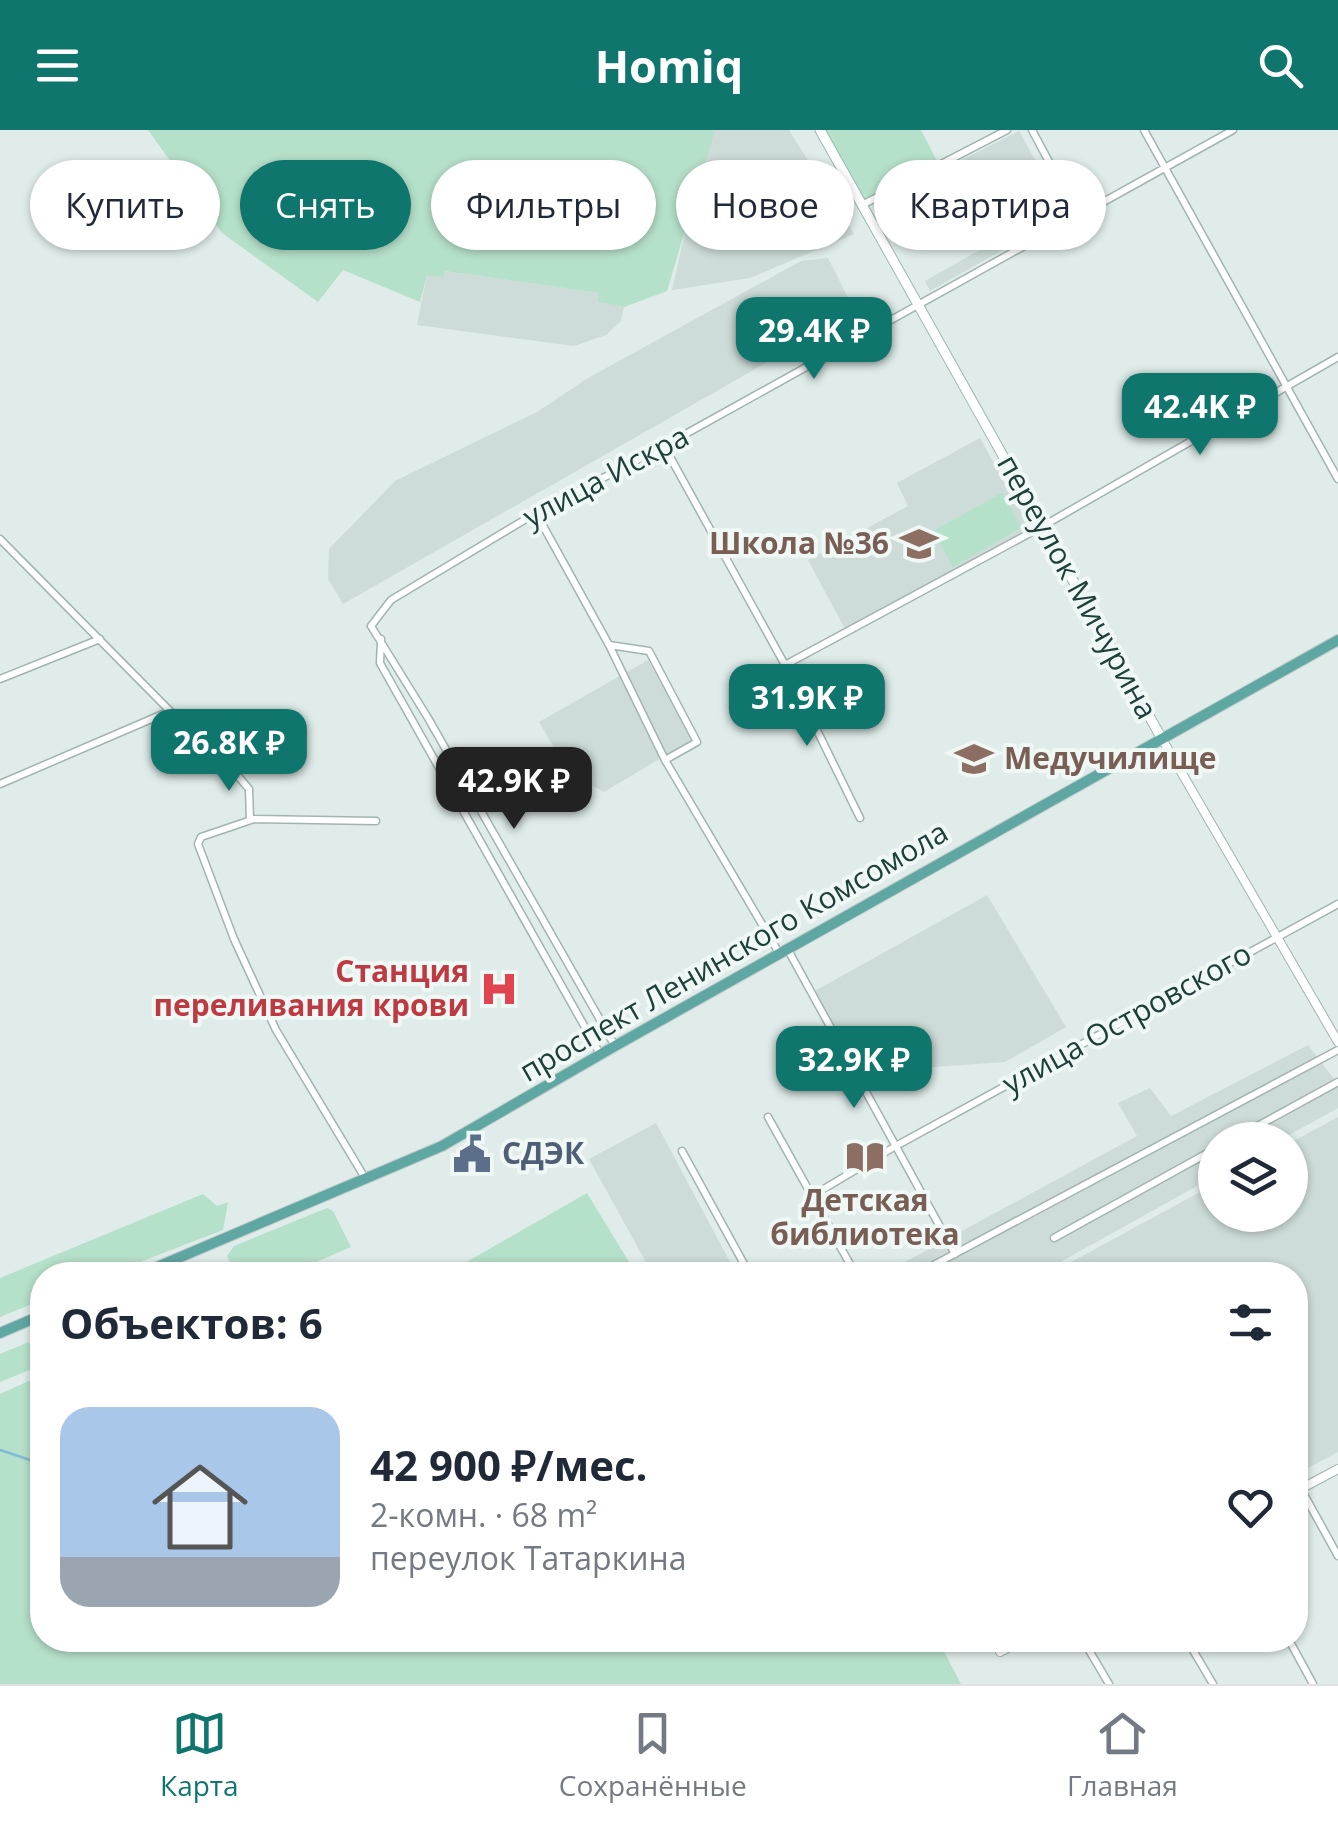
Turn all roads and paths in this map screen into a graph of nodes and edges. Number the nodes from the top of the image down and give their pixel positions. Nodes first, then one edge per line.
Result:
1 (820, 130) edge
2 (1008, 130) edge
3 (1032, 130) edge
4 (1144, 130) edge
5 (1233, 130) edge
6 (1048, 160) edge
7 (1165, 168) junction
8 (1106, 201) edge
9 (862, 204) junction
10 (1016, 250) edge
11 (918, 304) junction
12 (1338, 357) edge
13 (1288, 386) junction
14 (664, 446) junction
15 (1338, 480) edge
16 (536, 512) junction
17 (1043, 526) junction
18 (0, 539) edge
19 (381, 638) junction
20 (100, 639) junction
21 (1338, 640) edge
22 (609, 644) junction
23 (785, 665) junction
24 (0, 679) edge
25 (170, 710) junction
26 (1162, 739) junction
27 (665, 760) junction
28 (0, 784) edge
29 (860, 818) dead end
30 (250, 820) junction
31 (376, 821) dead end
32 (1338, 904) edge
33 (1277, 936) junction
34 (783, 951) junction
35 (1338, 1042) edge
36 (615, 1046) junction
37 (1338, 1050) edge
38 (600, 1054) junction
39 (1338, 1082) edge
40 (768, 1116) dead end
41 (1265, 1122) edge
42 (894, 1147) junction
43 (682, 1151) dead end
44 (1198, 1158) edge
45 (366, 1180) junction
46 (812, 1196) junction
47 (1054, 1238) dead end
48 (955, 1254) junction
49 (169, 1262) edge
50 (743, 1262) edge
51 (849, 1262) edge
52 (940, 1262) edge
53 (30, 1320) edge
54 (0, 1333) edge
55 (1338, 1469) edge
56 (1308, 1486) edge
57 (1308, 1507) edge
58 (1338, 1556) edge
59 (1091, 1652) edge
60 (1194, 1652) edge
61 (1295, 1652) edge
62 (1109, 1684) edge
63 (1212, 1684) edge
64 (1313, 1684) edge

1 - 9 main road, переулок Мичурина
2 - 9 street
3 - 6 street
4 - 7 street
5 - 7 street, улица Искра
7 - 8 street, улица Искра
7 - 13 street
9 - 11 main road, переулок Мичурина
10 - 11 street, улица Искра
11 - 14 street, улица Искра
11 - 17 main road, переулок Мичурина
12 - 13 street
13 - 15 street
13 - 17 street
14 - 16 street, улица Искра
14 - 23 street
16 - 19 street, улица Искра
16 - 22 street
17 - 23 street
17 - 26 main road, переулок Мичурина
18 - 20 street
19 - 36 street
19 - 38 street
20 - 24 street
20 - 25 street
21 - 26 main road, проспект Ленинского Комсомола
22 - 27 street
22 - 27 street
23 - 29 street
25 - 28 street
25 - 30 street
26 - 33 street, переулок Мичурина
26 - 34 main road, проспект Ленинского Комсомола
27 - 34 street
30 - 31 street
30 - 45 street
32 - 33 street, улица Островского
33 - 35 street, переулок Мичурина
33 - 42 street, улица Островского
34 - 36 main road, проспект Ленинского Комсомола
34 - 42 street
36 - 38 main road, проспект Ленинского Комсомола
37 - 48 street
38 - 45 main road, проспект Ленинского Комсомола
39 - 41 street
40 - 46 street
42 - 46 street, улица Островского
42 - 48 street
43 - 50 street
44 - 47 street
45 - 49 main road, проспект Ленинского Комсомола
46 - 51 street
48 - 52 street
53 - 54 main road
55 - 56 street
57 - 58 street
59 - 62 street
60 - 63 street
61 - 64 street

